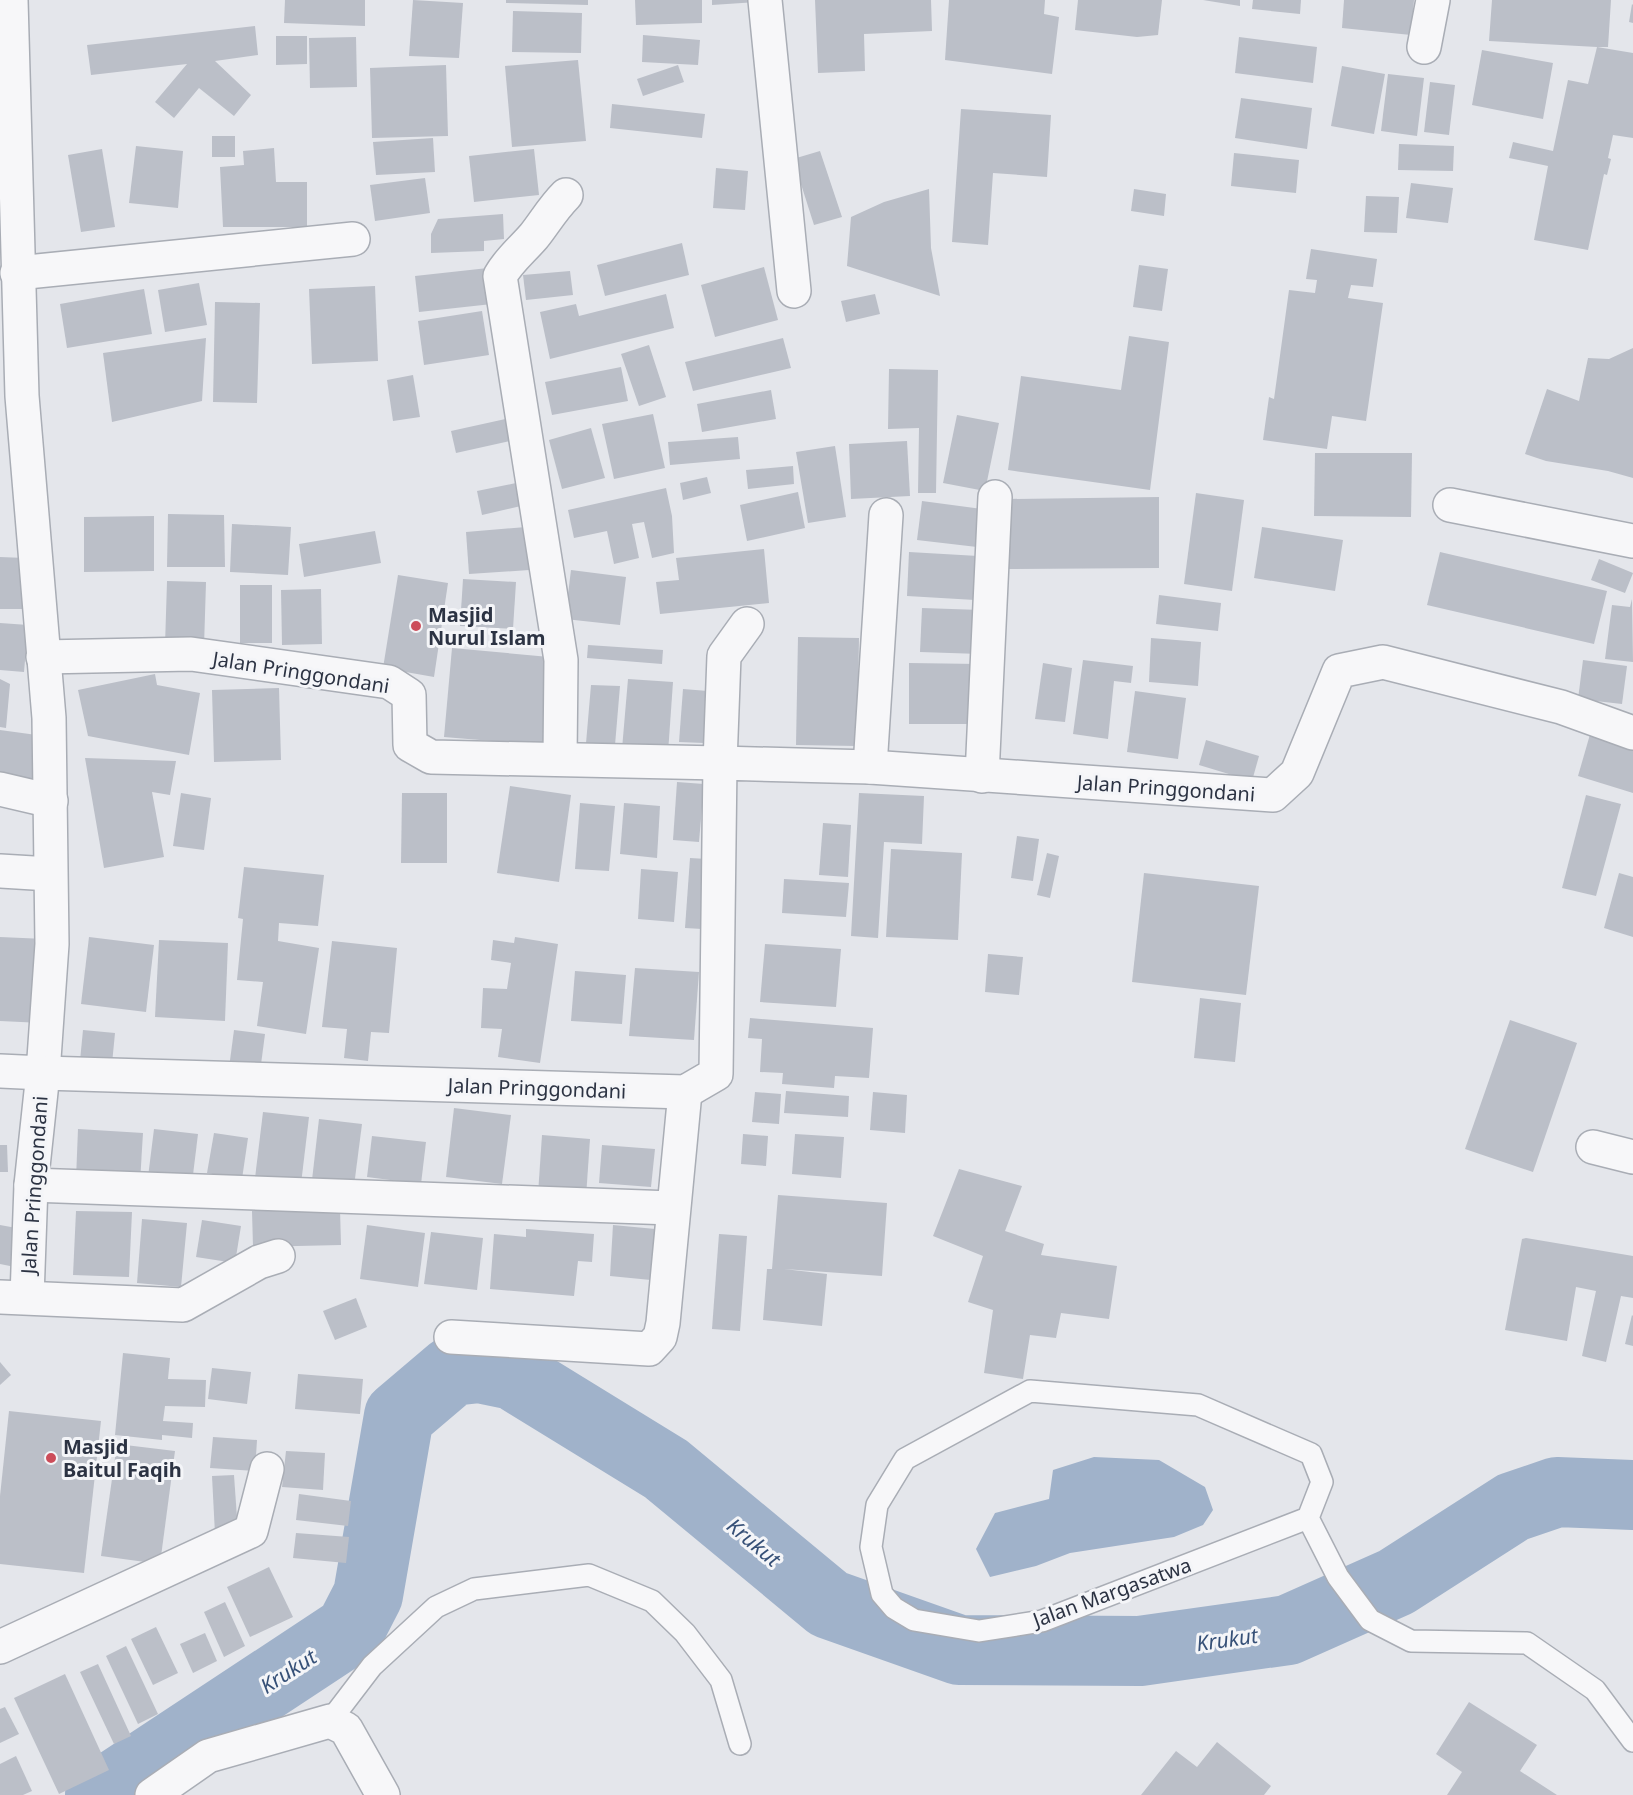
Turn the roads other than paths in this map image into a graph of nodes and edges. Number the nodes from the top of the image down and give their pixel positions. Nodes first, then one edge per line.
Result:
1 (11, 0) edge
2 (765, 0) edge
3 (1432, 0) edge
4 (1424, 47) dead end
5 (566, 195) dead end
6 (352, 239) dead end
7 (17, 273) junction
8 (794, 291) dead end
9 (11, 395) edge
10 (994, 497) dead end
11 (1450, 505) dead end
12 (886, 515) dead end
13 (1633, 541) edge
14 (747, 624) dead end
15 (43, 657) junction
16 (1633, 733) edge
17 (560, 759) junction
18 (720, 762) junction
19 (870, 767) junction
20 (982, 776) junction
21 (0, 789) edge
22 (51, 801) junction
23 (0, 871) edge
24 (50, 874) junction
25 (0, 1071) edge
26 (43, 1073) junction
27 (685, 1092) junction
28 (1593, 1147) dead end
29 (1633, 1157) edge
30 (31, 1185) junction
31 (672, 1208) junction
32 (278, 1256) dead end
33 (13, 1297) edge
34 (451, 1337) dead end
35 (267, 1469) dead end
36 (1308, 1518) junction
37 (0, 1647) edge
38 (330, 1721) junction
39 (1633, 1741) edge
40 (740, 1744) dead end
41 (152, 1795) edge
42 (383, 1795) edge

1 - 7 street, Jalan Pringgondani
2 - 8 street
3 - 4 street
5 - 17 street
6 - 7 street
7 - 9 street, Jalan Pringgondani
9 - 15 street, Jalan Pringgondani
10 - 20 street
11 - 13 street
12 - 19 street
14 - 18 street
15 - 17 street, Jalan Pringgondani
15 - 22 street, Jalan Pringgondani
16 - 20 street, Jalan Pringgondani
17 - 18 street, Jalan Pringgondani
18 - 19 street, Jalan Pringgondani
18 - 27 street
19 - 20 street, Jalan Pringgondani
21 - 22 street
22 - 24 street, Jalan Pringgondani
23 - 24 street
24 - 26 street, Jalan Pringgondani
25 - 26 street
26 - 27 street, Jalan Pringgondani
26 - 30 street, Jalan Pringgondani
27 - 31 street
28 - 29 street
30 - 31 street
30 - 33 street, Jalan Pringgondani
31 - 34 street
32 - 33 street, Jalan Pringgondani
35 - 37 street
36 - 36 lane, Jalan Margasatwa
36 - 39 lane
38 - 40 lane
38 - 41 street
38 - 42 street

